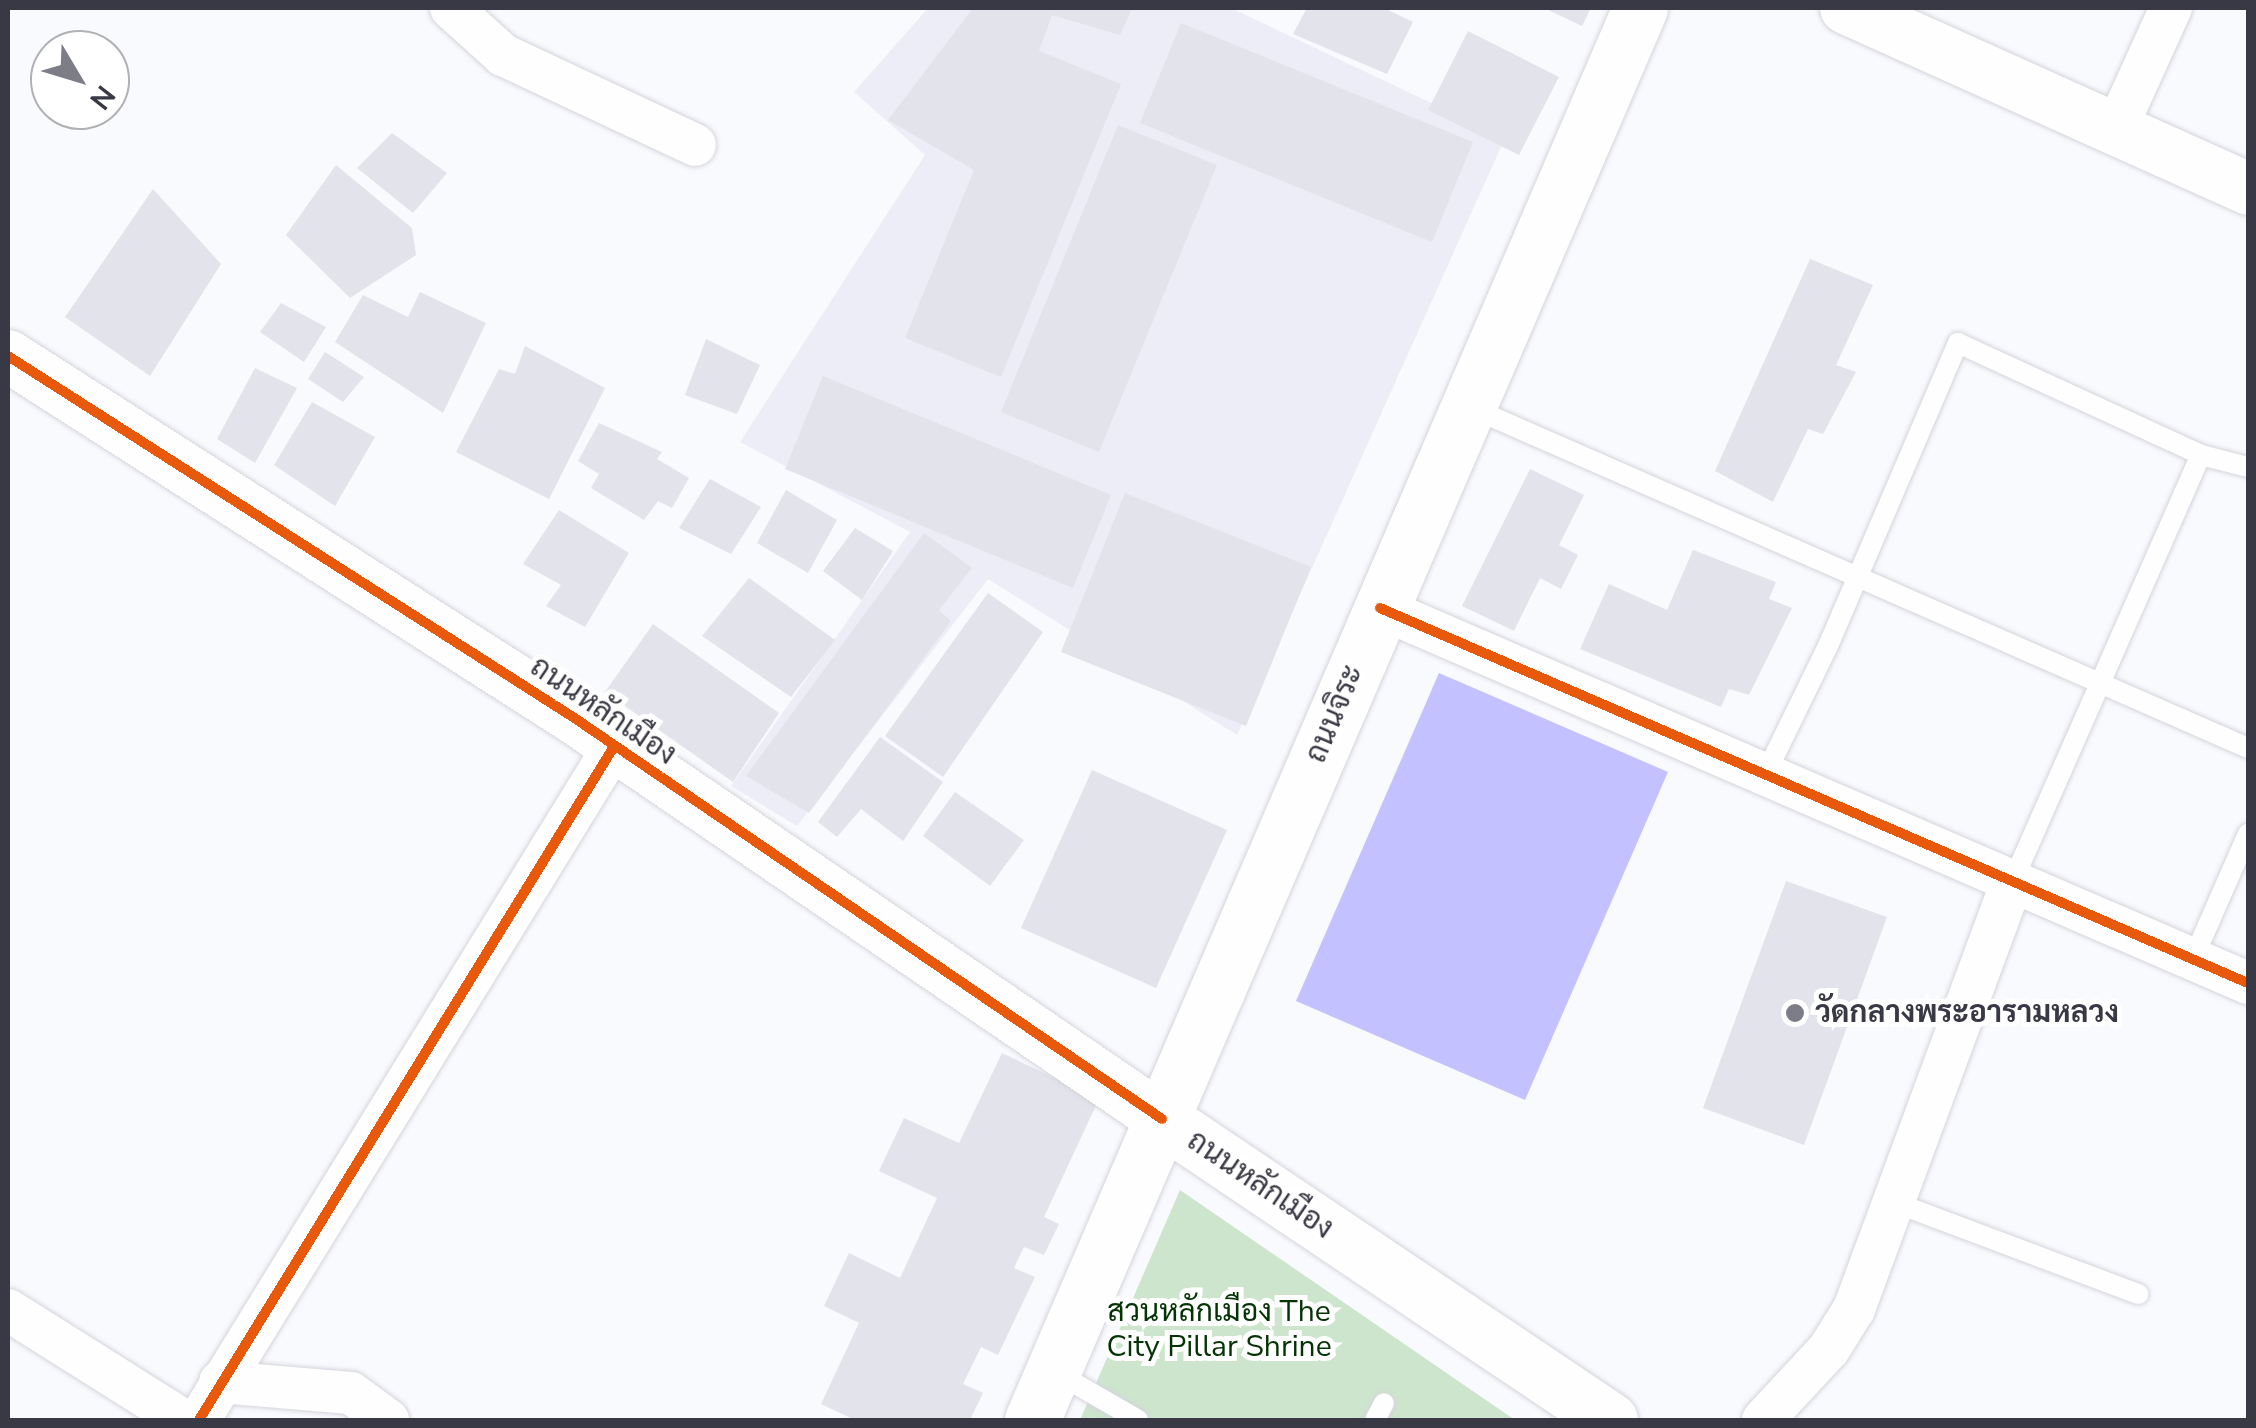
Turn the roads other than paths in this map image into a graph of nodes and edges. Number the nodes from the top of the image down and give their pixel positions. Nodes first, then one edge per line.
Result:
1 (452, 8) edge
2 (1640, 8) edge
3 (1846, 8) edge
4 (2170, 8) edge
5 (2116, 129) junction
6 (695, 145) dead end
7 (2248, 189) edge
8 (8, 356) edge
9 (1468, 406) junction
10 (2201, 455) junction
11 (2248, 467) edge
12 (1858, 577) junction
13 (1380, 608) junction
14 (2100, 683) junction
15 (613, 748) junction
16 (2248, 748) edge
17 (1765, 775) junction
18 (2248, 834) edge
19 (2011, 885) junction
20 (2194, 959) junction
21 (2248, 982) edge
22 (1162, 1120) junction
23 (1896, 1203) junction
24 (2138, 1294) dead end
25 (8, 1310) edge
26 (1054, 1371) junction
27 (220, 1382) junction
28 (183, 1420) edge
29 (199, 1420) edge
30 (388, 1420) edge
31 (1032, 1420) edge
32 (1138, 1420) edge
33 (1610, 1420) edge
34 (1763, 1420) edge

1 - 6 street
2 - 9 main road, ถนนจิระ
3 - 5 street
4 - 5 street
5 - 7 street
8 - 15 street, ถนนหลักเมือง
9 - 12 lane
9 - 13 main road, ถนนจิระ
10 - 11 lane
10 - 12 lane
10 - 14 lane
12 - 14 lane
12 - 17 lane
13 - 17 street
13 - 22 main road, ถนนจิระ
14 - 16 lane
14 - 19 lane
15 - 22 street, ถนนหลักเมือง
15 - 27 street
17 - 19 street
18 - 20 lane
19 - 20 street
19 - 23 street
20 - 21 street
22 - 26 main road, ถนนจิระ
22 - 33 main road, ถนนหลักเมือง
23 - 24 lane
23 - 34 street
25 - 28 street
26 - 31 main road, ถนนจิระ
26 - 32 lane
27 - 29 street
27 - 30 street

